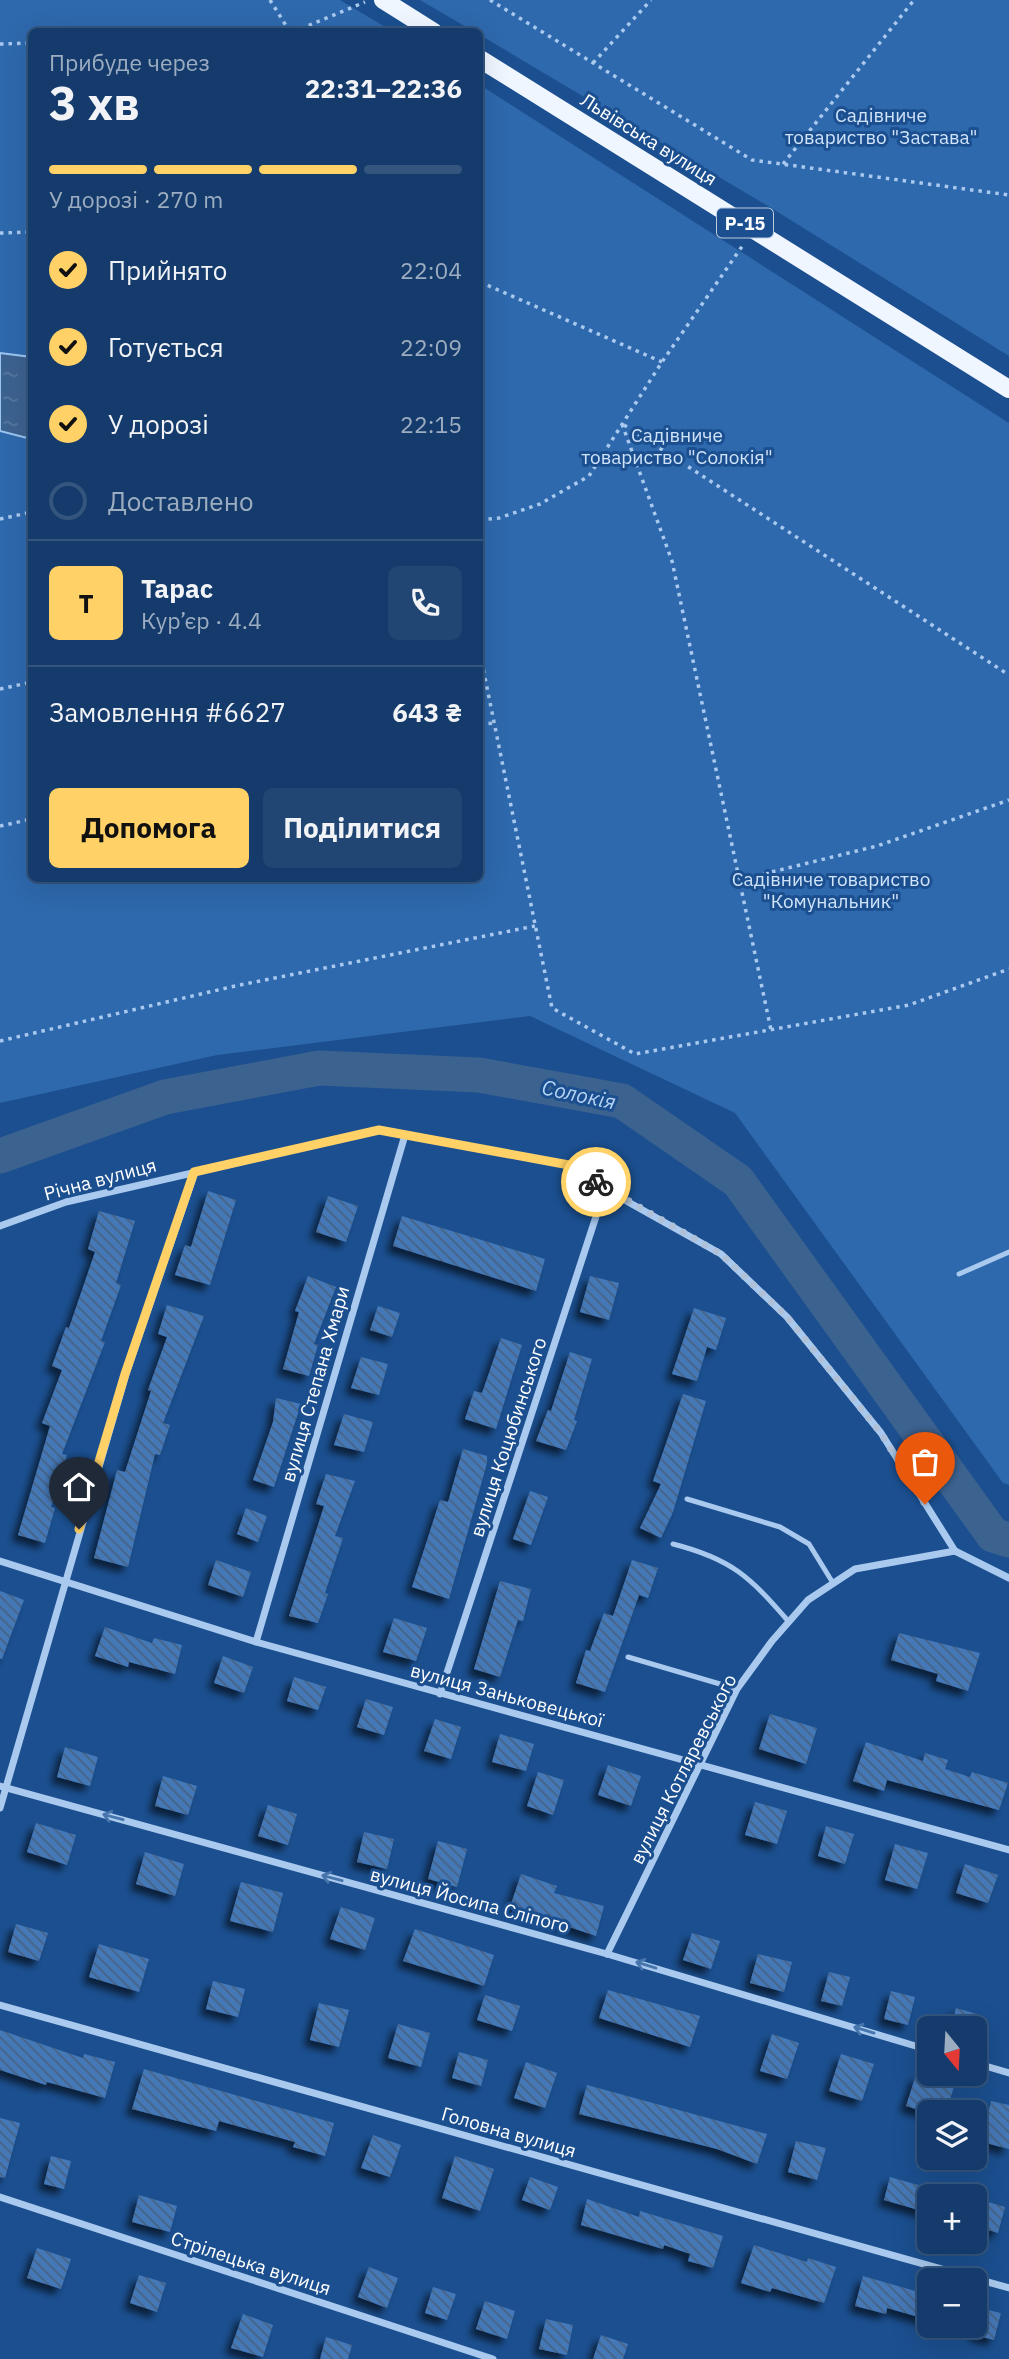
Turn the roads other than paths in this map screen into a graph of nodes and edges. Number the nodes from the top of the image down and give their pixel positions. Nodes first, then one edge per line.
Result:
1 (383, 0) edge
2 (428, 28) edge
3 (483, 62) edge
4 (1009, 388) edge
5 (405, 1135) junction
6 (194, 1172) junction
7 (605, 1189) junction
8 (0, 1226) edge
9 (1009, 1252) edge
10 (959, 1274) dead end
11 (687, 1499) dead end
12 (673, 1544) dead end
13 (955, 1551) junction
14 (0, 1561) edge
15 (1009, 1578) edge
16 (64, 1581) junction
17 (833, 1583) junction
18 (789, 1622) junction
19 (256, 1642) junction
20 (628, 1657) dead end
21 (737, 1689) junction
22 (440, 1694) junction
23 (702, 1763) junction
24 (3, 1787) edge
25 (0, 1808) edge
26 (1009, 1850) edge
27 (607, 1954) junction
28 (0, 2006) edge
29 (917, 2046) edge
30 (987, 2067) edge
31 (1009, 2073) edge
32 (0, 2197) edge
33 (1009, 2288) edge
34 (493, 2359) edge

1 - 2 main road
3 - 4 main road, Львівська вулиця / Р-15
5 - 6 street, Річна вулиця
5 - 7 street, Річна вулиця
5 - 19 street, вулиця Степана Хмари
6 - 8 street, Річна вулиця
6 - 16 street
7 - 13 street, Річна вулиця
7 - 22 street, вулиця Коцюбинського
9 - 10 lane
11 - 17 lane
12 - 18 lane
13 - 15 street
13 - 17 street, вулиця Котляревського
14 - 16 street, вулиця Заньковецької
16 - 19 street, вулиця Заньковецької
16 - 24 street
17 - 18 street, вулиця Котляревського
18 - 21 street, вулиця Котляревського
19 - 22 street, вулиця Заньковецької
20 - 21 lane
21 - 23 street, вулиця Котляревського
22 - 23 street, вулиця Заньковецької
23 - 26 street, вулиця Заньковецької
23 - 27 street, вулиця Котляревського
24 - 25 street
27 -> 24 street, вулиця Йосипа Сліпого
29 -> 27 street, вулиця Йосипа Сліпого
28 - 33 street, Головна вулиця
30 - 31 street
32 - 34 street, Стрілецька вулиця

